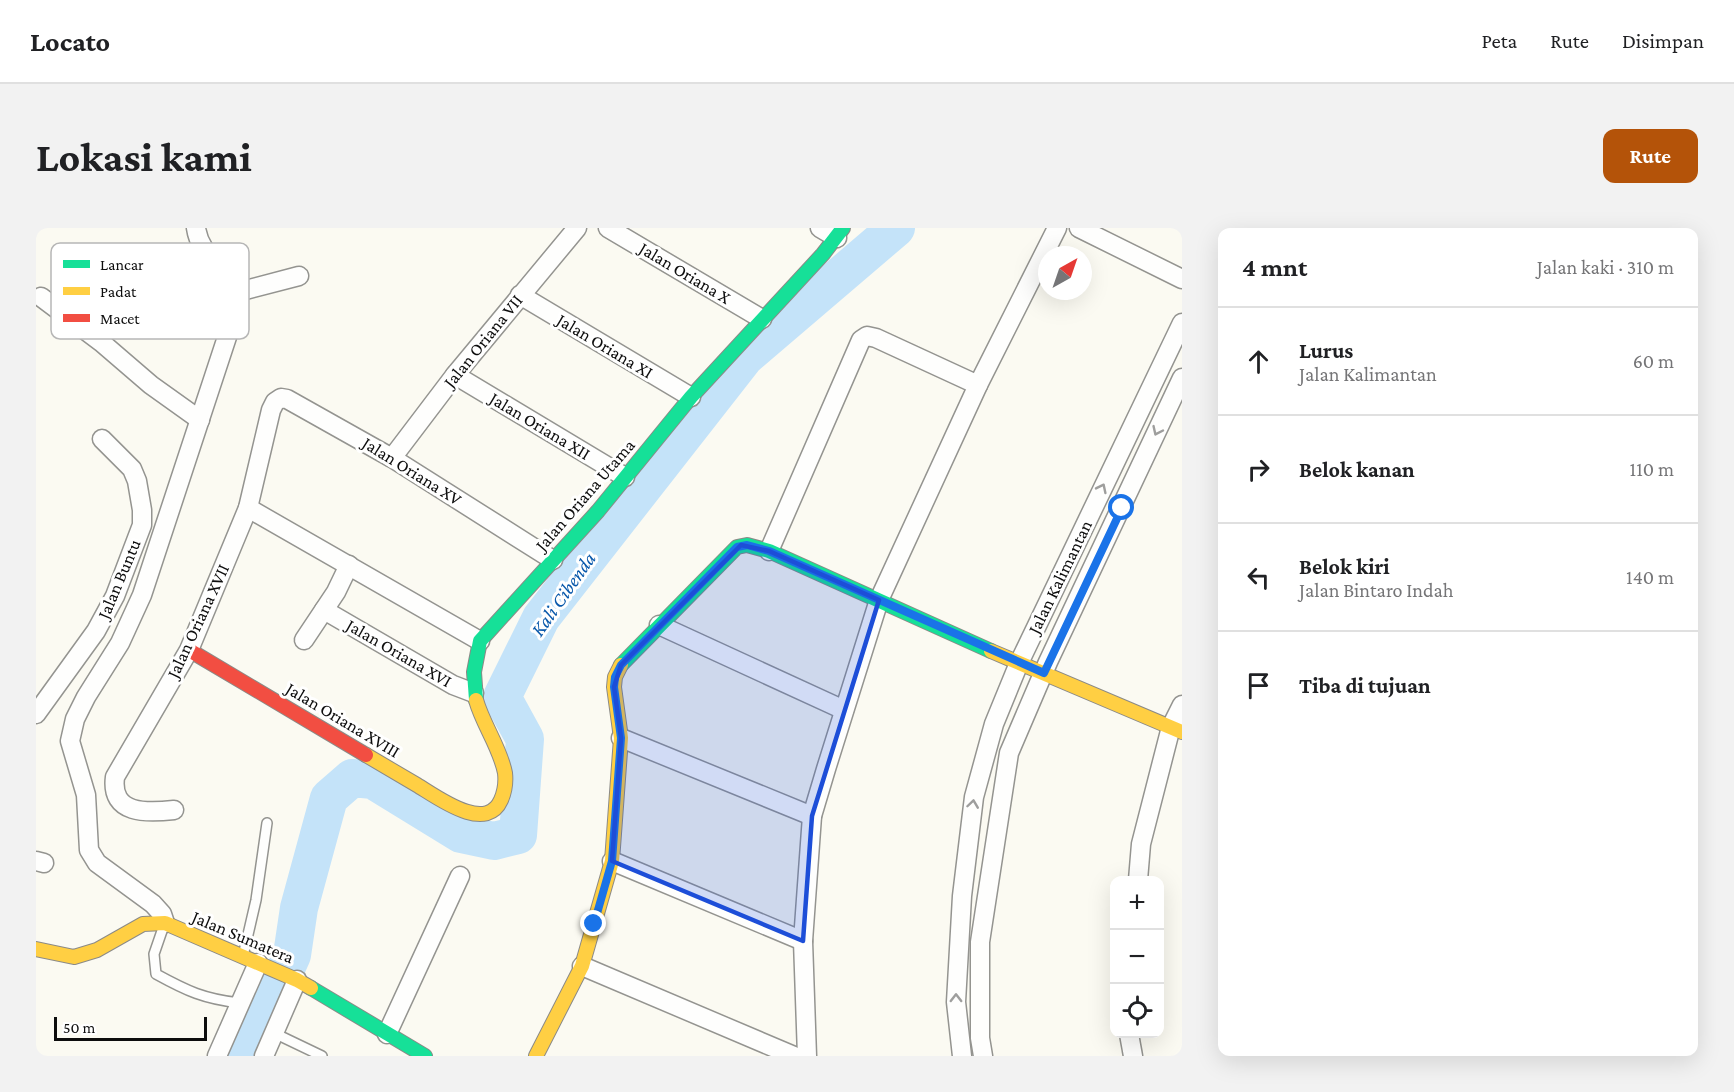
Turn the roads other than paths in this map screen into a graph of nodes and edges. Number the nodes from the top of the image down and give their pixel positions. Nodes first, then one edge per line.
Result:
1 (196, 228) edge
2 (576, 228) edge
3 (608, 228) edge
4 (820, 228) edge
5 (1057, 228) edge
6 (1079, 228) edge
7 (840, 233) edge
8 (200, 243) edge
9 (298, 276) dead end
10 (1182, 279) edge
11 (249, 294) edge
12 (520, 295) junction
13 (41, 297) dead end
14 (51, 304) edge
15 (762, 319) junction
16 (1182, 323) edge
17 (97, 339) edge
18 (226, 339) edge
19 (455, 375) junction
20 (1182, 378) edge
21 (978, 385) junction
22 (691, 397) junction
23 (271, 410) joint
24 (200, 420) junction
25 (102, 440) dead end
26 (392, 458) junction
27 (625, 477) junction
28 (248, 508) junction
29 (769, 551) junction
30 (553, 560) junction
31 (349, 565) junction
32 (879, 600) junction
33 (324, 610) junction
34 (659, 625) junction
35 (304, 640) dead end
36 (480, 641) junction
37 (189, 650) junction
38 (1019, 663) junction
39 (1044, 673) junction
40 (474, 693) junction
41 (1182, 705) edge
42 (844, 710) junction
43 (36, 714) edge
44 (1177, 730) edge
45 (621, 738) junction
46 (174, 810) dead end
47 (812, 816) junction
48 (267, 823) dead end
49 (612, 861) junction
50 (460, 876) dead end
51 (1138, 876) edge
52 (165, 923) junction
53 (803, 940) junction
54 (36, 949) edge
55 (255, 961) junction
56 (582, 966) junction
57 (292, 978) junction
58 (240, 1003) junction
59 (274, 1033) junction
60 (387, 1034) junction
61 (1130, 1038) edge
62 (217, 1056) edge
63 (264, 1056) edge
64 (322, 1056) edge
65 (425, 1056) edge
66 (537, 1056) edge
67 (794, 1056) edge
68 (807, 1056) edge
69 (962, 1056) edge
70 (983, 1056) edge
71 (1133, 1056) edge

1 - 8 street
2 - 12 street, Jalan Oriana VII
3 - 15 street, Jalan Oriana X
4 - 7 street
5 - 21 street
6 - 10 street
7 - 15 street, Jalan Oriana Utama
9 - 11 street
12 - 19 street, Jalan Oriana VII
12 - 22 street, Jalan Oriana XI
13 - 14 street
15 - 22 street, Jalan Oriana Utama
38 -> 16 street, Jalan Kalimantan
17 - 24 street
18 - 24 street
19 - 26 street, Jalan Oriana VII
19 - 27 street, Jalan Oriana XII
20 -> 39 street, Jalan Kalimantan
21 - 29 street
21 - 32 street
22 - 27 street, Jalan Oriana Utama
23 - 26 street, Jalan Oriana XV
23 - 28 street, Jalan Oriana XVII
24 - 52 street
25 - 43 street, Jalan Buntu
26 - 30 street, Jalan Oriana XV
27 - 30 street, Jalan Oriana Utama
28 - 31 street
28 - 37 street, Jalan Oriana XVII
29 - 32 street
29 - 34 street
30 - 36 street, Jalan Oriana Utama
31 - 33 street, Jalan Oriana XVI
31 - 36 street
32 - 38 street
32 - 42 street
33 - 35 street, Jalan Oriana XVI
33 - 40 street, Jalan Oriana XVI
34 - 42 street
34 - 45 street
36 - 40 street
37 - 40 street, Jalan Oriana XVIII
37 - 46 street, Jalan Oriana XVII
38 - 39 street
69 -> 38 street, Jalan Kalimantan
39 - 44 street
39 - 70 street, Jalan Kalimantan
41 - 44 street
42 - 47 street
44 - 51 street
45 - 47 street
45 - 49 street
47 - 53 street
48 - 55 lane
49 - 53 street
49 - 56 street
50 - 60 street
52 - 54 street, Jalan Sumatera
52 - 55 street, Jalan Sumatera
52 - 58 lane
53 - 68 street
55 - 57 street, Jalan Sumatera
55 - 58 street
56 - 66 street
56 - 67 street
57 - 59 street
57 - 60 street, Jalan Sumatera
58 - 62 street
59 - 63 street
59 - 64 lane
60 - 65 street, Jalan Sumatera
61 - 71 street

